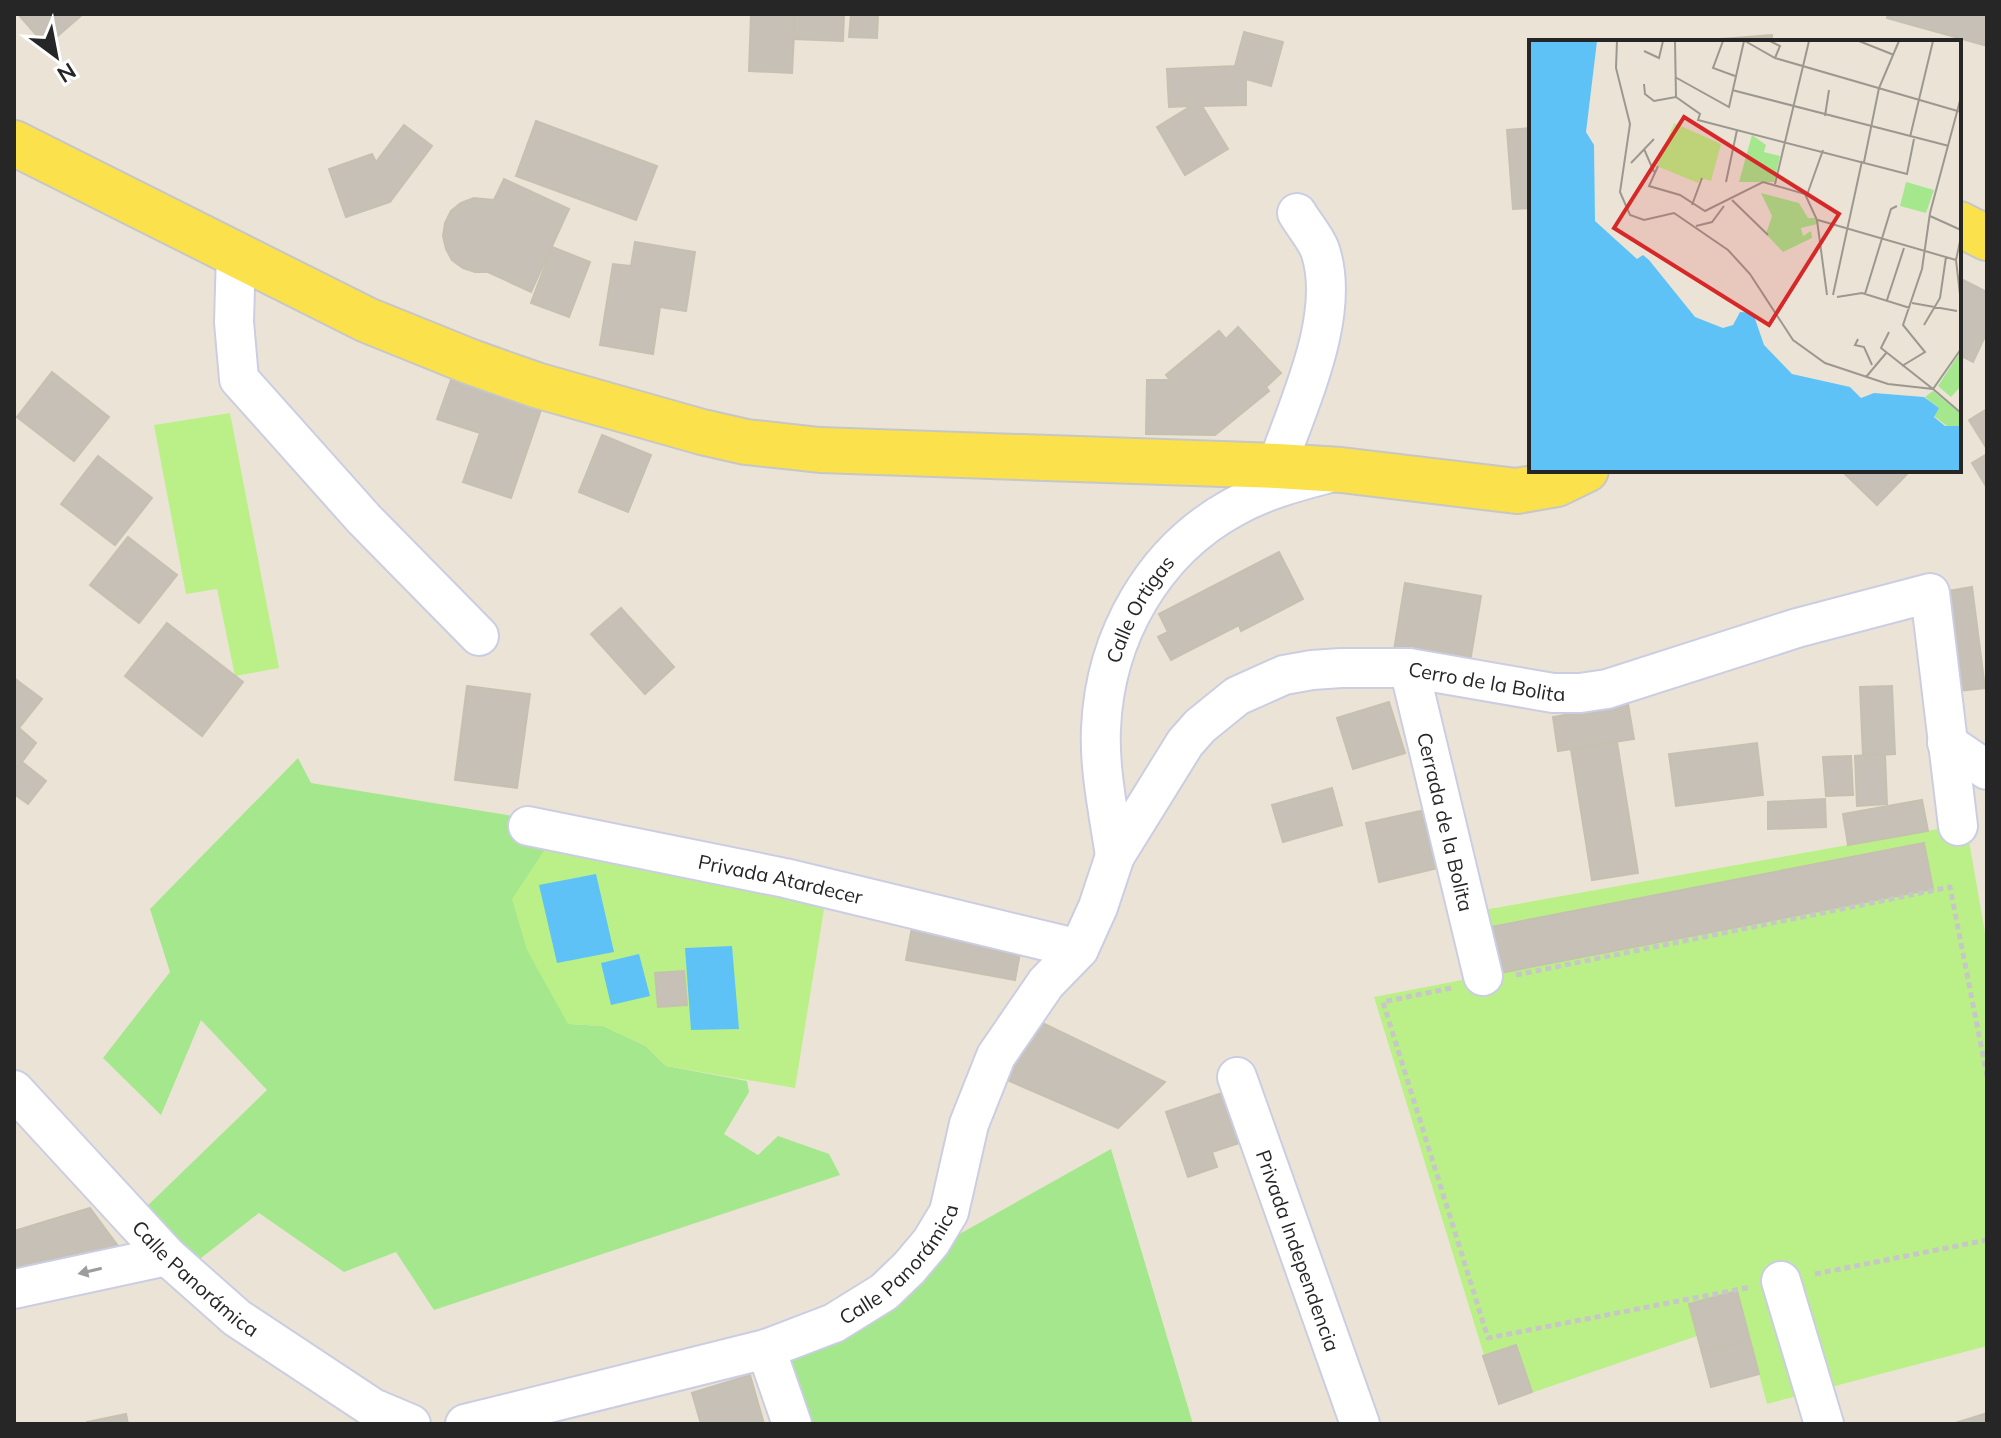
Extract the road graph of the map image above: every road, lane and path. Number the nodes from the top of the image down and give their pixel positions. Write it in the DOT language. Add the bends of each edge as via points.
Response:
graph roads {
  1 [pos="14,143"];
  2 [pos="1297,213"];
  3 [pos="1961,225"];
  4 [pos="1987,238"];
  5 [pos="236,253"];
  6 [pos="1277,466"];
  7 [pos="1341,470"];
  8 [pos="1582,472"];
  9 [pos="479,636"];
  10 [pos="1409,668"];
  11 [pos="1947,743"];
  12 [pos="1987,770"];
  13 [pos="528,826"];
  14 [pos="1958,826"];
  15 [pos="1115,856"];
  16 [pos="1079,949"];
  17 [pos="1483,980"];
  18 [pos="1987,1076"];
  19 [pos="1237,1077"];
  20 [pos="14,1090"];
  21 [pos="1987,1240"];
  22 [pos="167,1256"];
  23 [pos="1774,1282"];
  24 [pos="14,1289"];
  25 [pos="766,1349"];
  26 [pos="405,1423"];
  27 [pos="465,1424"];
  28 [pos="792,1424"];
  29 [pos="1360,1424"];
  30 [pos="1806,1424"];
  31 [pos="1824,1424"];
  1 -- 5 [label="main road"];
  2 -- 6 [label="street" via="1319,248 1325,294 1321,336"];
  3 -- 4 [label="main road"];
  5 -- 6 [label="main road" via="367,320 471,362 746,442 820,450"];
  5 -- 9 [label="street" via="239,379 364,519"];
  6 -- 7 [label="main road"];
  7 -- 8 [label="main road" via="1517,491 1557,484"];
  7 -- 15 [label="street, Calle Ortigas" via="1287,484 1235,506 1182,545 1140,596 1112,659 1103,706 1103,766"];
  10 -- 11 [label="street, Cerro de la Bolita" via="1527,690 1580,693 1930,593"];
  10 -- 15 [label="street, Cerro de la Bolita" via="1312,670 1284,675 1237,696 1185,743"];
  10 -- 17 [label="street, Cerrada de la Bolita"];
  11 -- 12 [label="street"];
  11 -- 14 [label="street"];
  13 -- 16 [label="street, Privada Atardecer" via="785,878"];
  15 -- 16 [label="street, Calle Panorámica"];
  16 -- 25 [label="street, Calle Panorámica" via="1046,983 996,1056 969,1124 949,1212 931,1242 884,1292 860,1309"];
  17 -- 18 [label="path" via="1950,887"];
  17 -- 23 [label="path" via="1383,1002 1488,1338"];
  19 -- 29 [label="street, Privada Independencia"];
  20 -- 22 [label="street, Calle Panorámica"];
  21 -- 23 [label="path"];
  22 -- 24 [label="street, one-way"];
  22 -- 26 [label="street, Calle Panorámica" via="237,1318 373,1408"];
  23 -- 30 [label="street"];
  23 -- 31 [label="street"];
  25 -- 27 [label="street, Calle Panorámica"];
  25 -- 28 [label="street"];
}
